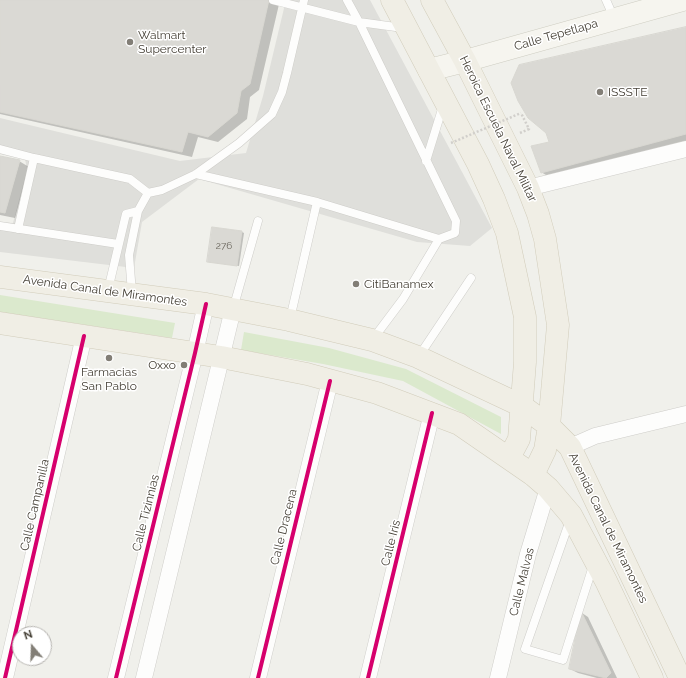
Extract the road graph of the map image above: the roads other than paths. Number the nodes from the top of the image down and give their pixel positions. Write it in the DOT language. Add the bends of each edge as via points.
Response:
graph roads {
  1 [pos="273,0"];
  2 [pos="347,0"];
  3 [pos="392,0"];
  4 [pos="432,0"];
  5 [pos="683,0"];
  6 [pos="303,4"];
  7 [pos="610,9"];
  8 [pos="359,22"];
  9 [pos="407,28"];
  10 [pos="465,61"];
  11 [pos="429,70"];
  12 [pos="444,102"];
  13 [pos="0,149"];
  14 [pos="686,149"];
  15 [pos="34,158"];
  16 [pos="426,161"];
  17 [pos="196,174"];
  18 [pos="528,188"];
  19 [pos="148,193"];
  20 [pos="317,202"];
  21 [pos="138,211"];
  22 [pos="258,221"];
  23 [pos="0,226"];
  24 [pos="18,229"];
  25 [pos="440,239"];
  26 [pos="118,244"];
  27 [pos="0,277"];
  28 [pos="471,278"];
  29 [pos="108,290"];
  30 [pos="132,294"];
  31 [pos="206,304"];
  32 [pos="233,309"];
  33 [pos="289,320"];
  34 [pos="0,323"];
  35 [pos="84,336"];
  36 [pos="372,340"];
  37 [pos="195,353"];
  38 [pos="221,357"];
  39 [pos="418,357"];
  40 [pos="330,381"];
  41 [pos="522,406"];
  42 [pos="432,414"];
  43 [pos="686,414"];
  44 [pos="549,426"];
  45 [pos="570,447"];
  46 [pos="509,458"];
  47 [pos="541,481"];
  48 [pos="571,515"];
  49 [pos="595,561"];
  50 [pos="646,673"];
  51 [pos="5,678"];
  52 [pos="116,678"];
  53 [pos="144,678"];
  54 [pos="258,678"];
  55 [pos="368,678"];
  56 [pos="498,678"];
  57 [pos="680,678"];
  1 -- 6 [label="lane"];
  2 -- 8 [label="lane"];
  3 -- 9 [label="main road"];
  4 -- 10 [label="main road, Heroica Escuela Naval Militar"];
  5 -- 7 [label="street, Calle Tepetlapa"];
  6 -- 8 [label="lane"];
  6 -- 17 [label="lane" via="282,92 272,114 239,143"];
  7 -- 10 [label="street, Calle Tepetlapa"];
  8 -- 9 [label="lane"];
  8 -- 16 [label="lane"];
  9 -- 11 [label="main road"];
  10 -- 11 [label="street, Calle Tepetlapa"];
  10 -- 18 [label="main road, Heroica Escuela Naval Militar"];
  11 -- 12 [label="main road"];
  12 -- 16 [label="lane"];
  12 -- 41 [label="main road" via="478,164 507,233 525,316"];
  13 -- 15 [label="lane"];
  14 -- 18 [label="street"];
  15 -- 19 [label="lane" via="130,178"];
  15 -- 24 [label="lane"];
  16 -- 25 [label="lane" via="456,221 455,233"];
  17 -- 19 [label="lane" via="162,190"];
  17 -- 20 [label="lane"];
  18 -- 44 [label="main road, Heroica Escuela Naval Militar" via="545,239 558,325"];
  19 -- 21 [label="lane"];
  20 -- 25 [label="lane"];
  20 -- 33 [label="lane"];
  21 -- 26 [label="lane" via="126,214"];
  21 -- 30 [label="lane" via="129,255"];
  22 -- 32 [label="lane"];
  23 -- 24 [label="lane"];
  24 -- 26 [label="lane"];
  25 -- 36 [label="lane" via="403,299"];
  26 -- 29 [label="lane"];
  27 -- 29 [label="main road, Avenida Canal de Miramontes"];
  28 -- 39 [label="lane"];
  29 -- 30 [label="main road, Avenida Canal de Miramontes"];
  30 -- 31 [label="main road, Avenida Canal de Miramontes"];
  31 -- 32 [label="main road, Avenida Canal de Miramontes"];
  31 -- 37 [label="street, Calle Tizinnias"];
  32 -- 33 [label="main road, Avenida Canal de Miramontes"];
  32 -- 38 [label="street"];
  33 -- 36 [label="main road, Avenida Canal de Miramontes"];
  34 -- 35 [label="main road"];
  35 -- 37 [label="main road"];
  35 -- 51 [label="street, Calle Campanilla"];
  36 -- 39 [label="main road, Avenida Canal de Miramontes"];
  37 -- 38 [label="main road"];
  37 -- 52 [label="street, Calle Tizinnias"];
  38 -- 40 [label="main road"];
  38 -- 53 [label="street"];
  39 -- 41 [label="main road, Avenida Canal de Miramontes"];
  40 -- 42 [label="main road" via="377,393"];
  40 -- 54 [label="street, Calle Dracena"];
  41 -- 44 [label="main road, Avenida Canal de Miramontes"];
  41 -- 46 [label="main road" via="519,439"];
  42 -- 46 [label="main road" via="458,424"];
  42 -- 55 [label="street, Calle Iris"];
  43 -- 45 [label="street" via="595,436"];
  44 -- 45 [label="main road, Avenida Canal de Miramontes"];
  44 -- 47 [label="main road, Heroica Escuela Naval Militar"];
  45 -- 57 [label="main road, Avenida Canal de Miramontes"];
  46 -- 47 [label="main road"];
  47 -- 48 [label="main road"];
  47 -- 56 [label="street, Calle Malvas" via="528,554"];
  48 -- 49 [label="main road"];
  48 -- 49 [label="lane" via="525,648 563,660"];
  49 -- 50 [label="main road"];
}
